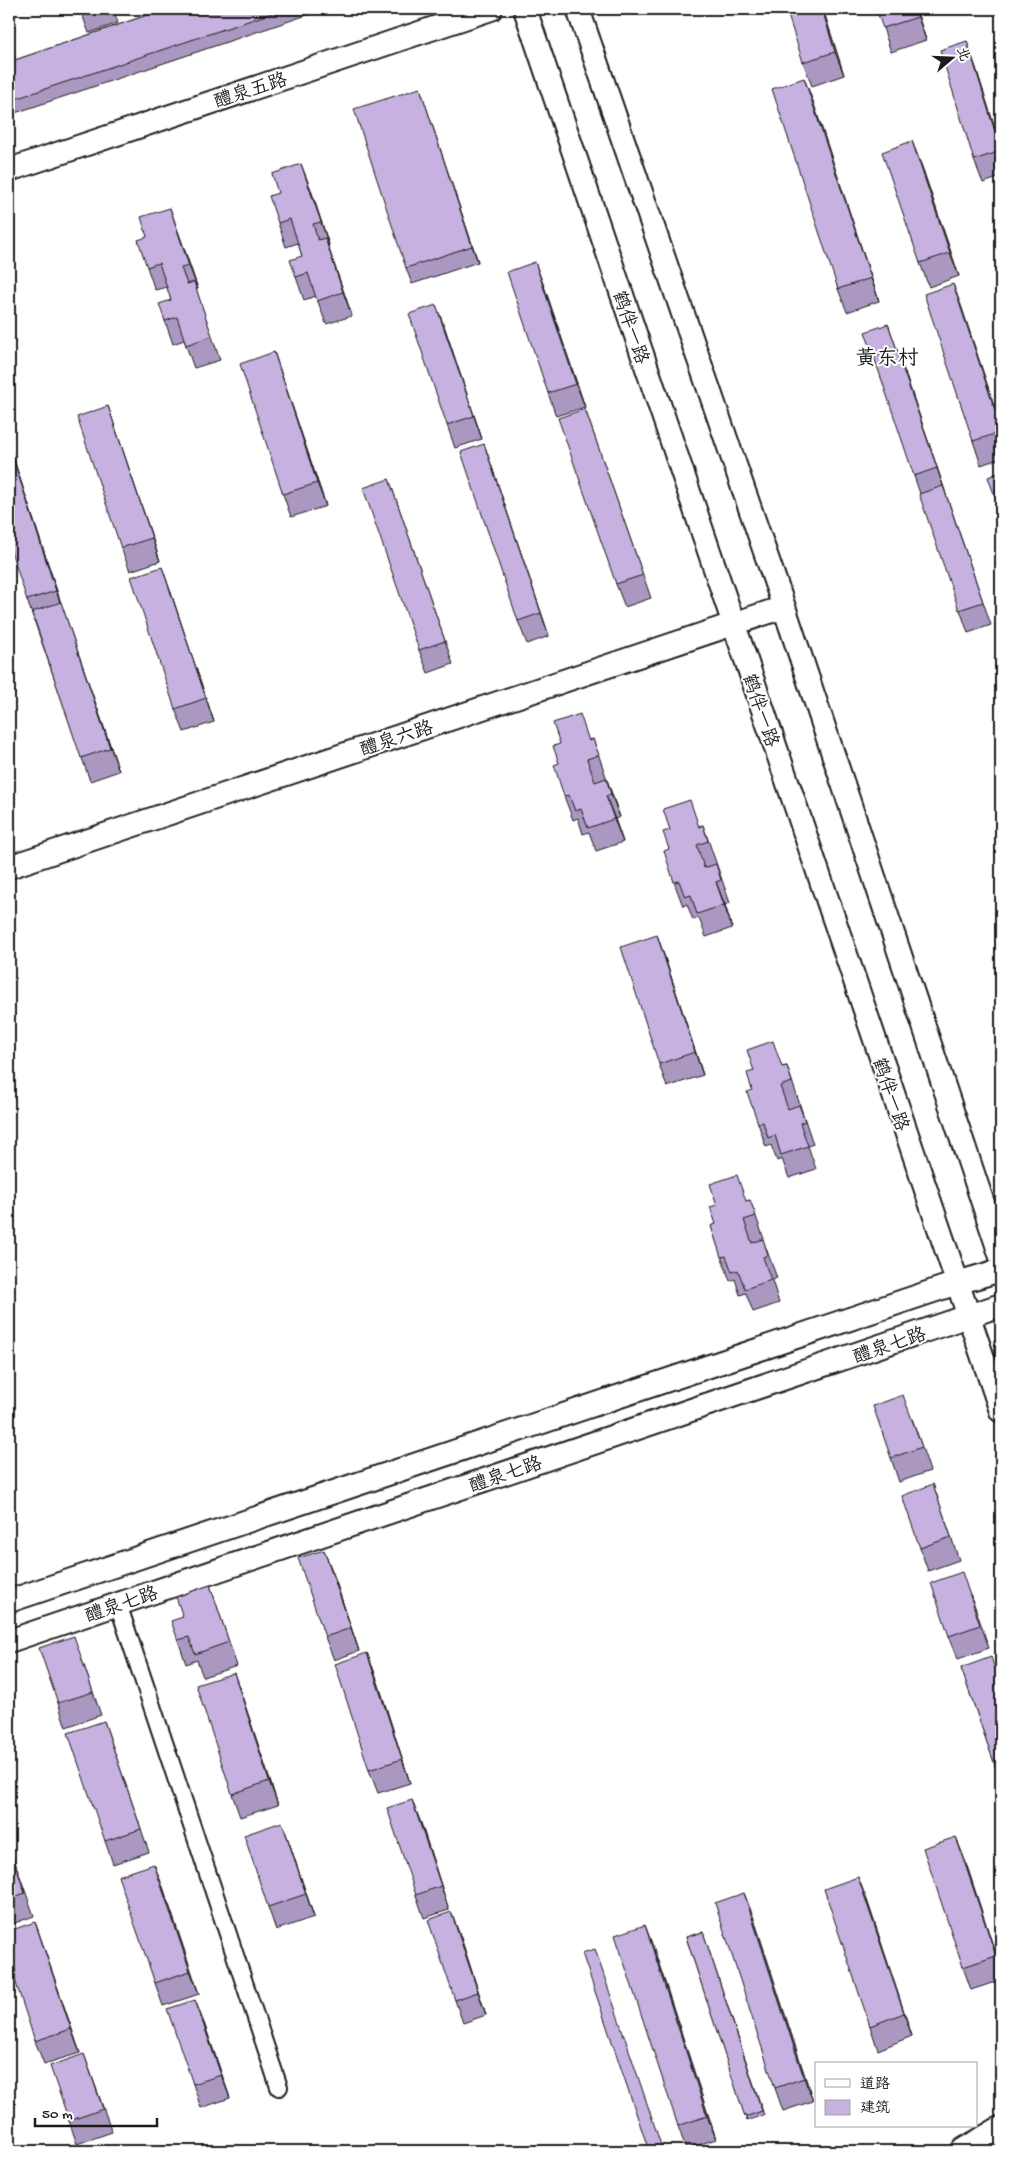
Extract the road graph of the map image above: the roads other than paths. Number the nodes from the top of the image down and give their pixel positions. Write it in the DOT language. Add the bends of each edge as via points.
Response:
graph roads {
  1 [pos="491,9"];
  2 [pos="525,9"];
  3 [pos="578,9"];
  4 [pos="9,170"];
  5 [pos="784,607"];
  6 [pos="733,625"];
  7 [pos="9,867"];
  8 [pos="1001,1257"];
  9 [pos="1001,1270"];
  10 [pos="957,1283"];
  11 [pos="1001,1305"];
  12 [pos="968,1317"];
  13 [pos="1001,1411"];
  14 [pos="9,1601"];
  15 [pos="118,1604"];
  16 [pos="9,1641"];
  17 [pos="279,2087"];
  18 [pos="1001,2129"];
  19 [pos="964,2151"];
  1 -- 4 [label="main road, 醴泉五路"];
  2 -- 6 [label="main road, 鹤伴一路"];
  3 -- 5 [label="main road"];
  5 -- 6 [label="main road, 醴泉六路"];
  5 -- 8 [label="main road"];
  6 -- 7 [label="main road, 醴泉六路"];
  6 -- 10 [label="main road, 鹤伴一路"];
  9 -- 10 [label="main road"];
  10 -- 12 [label="main road, 鹤伴一路"];
  10 -- 14 [label="main road"];
  11 -- 12 [label="main road, 醴泉七路"];
  12 -- 13 [label="main road, 鹤伴一路"];
  12 -- 15 [label="main road, 醴泉七路"];
  15 -- 16 [label="main road, 醴泉七路"];
  15 -- 17 [label="street"];
  18 -- 19 [label="main road"];
}
